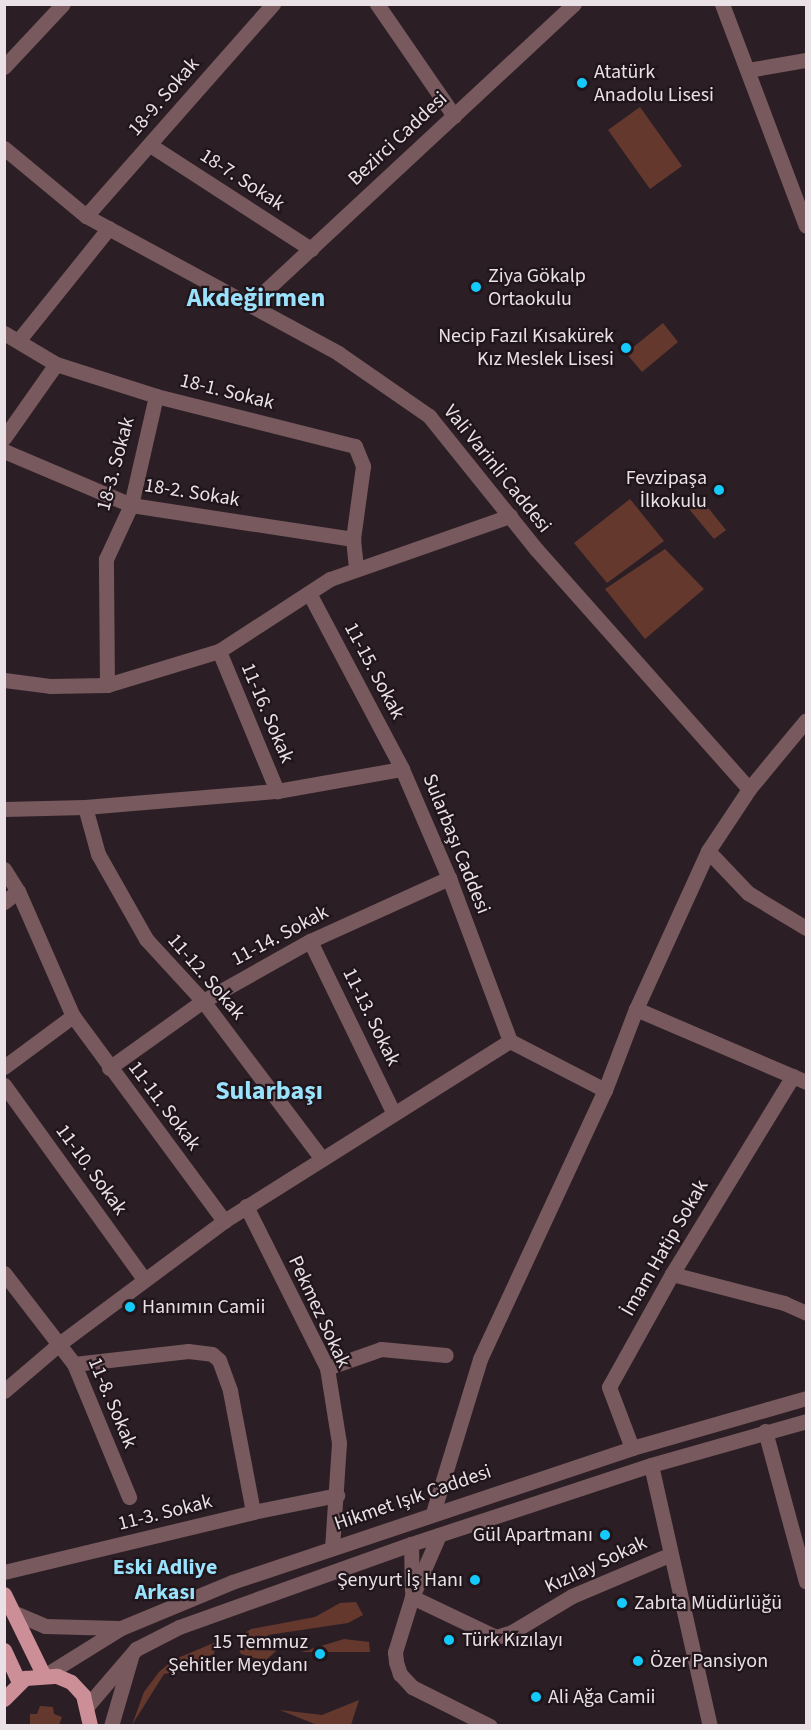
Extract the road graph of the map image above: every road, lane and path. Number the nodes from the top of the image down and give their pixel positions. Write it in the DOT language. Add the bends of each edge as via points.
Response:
graph roads {
  1 [pos="63,4"];
  2 [pos="273,4"];
  3 [pos="574,4"];
  4 [pos="722,4"];
  5 [pos="384,8"];
  6 [pos="807,60"];
  7 [pos="4,67"];
  8 [pos="748,70"];
  9 [pos="454,116"];
  10 [pos="150,145"];
  11 [pos="4,148"];
  12 [pos="86,216"];
  13 [pos="807,226"];
  14 [pos="109,228"];
  15 [pos="311,249"];
  16 [pos="251,304"];
  17 [pos="4,333"];
  18 [pos="18,341"];
  19 [pos="56,364"];
  20 [pos="156,396"];
  21 [pos="4,438"];
  22 [pos="4,451"];
  23 [pos="131,505"];
  24 [pos="510,516"];
  25 [pos="353,540"];
  26 [pos="356,569"];
  27 [pos="309,593"];
  28 [pos="219,651"];
  29 [pos="4,680"];
  30 [pos="107,685"];
  31 [pos="807,720"];
  32 [pos="402,769"];
  33 [pos="749,789"];
  34 [pos="278,791"];
  35 [pos="85,807"];
  36 [pos="4,809"];
  37 [pos="708,851"];
  38 [pos="4,869"];
  39 [pos="449,878"];
  40 [pos="18,891"];
  41 [pos="4,902"];
  42 [pos="807,928"];
  43 [pos="310,941"];
  44 [pos="203,1001"];
  45 [pos="636,1009"];
  46 [pos="73,1016"];
  47 [pos="510,1041"];
  48 [pos="4,1067"];
  49 [pos="110,1068"];
  50 [pos="800,1079"];
  51 [pos="4,1085"];
  52 [pos="605,1090"];
  53 [pos="393,1112"];
  54 [pos="322,1159"];
  55 [pos="246,1206"];
  56 [pos="224,1221"];
  57 [pos="4,1273"];
  58 [pos="672,1274"];
  59 [pos="144,1279"];
  60 [pos="807,1313"];
  61 [pos="59,1344"];
  62 [pos="446,1355"];
  63 [pos="74,1364"];
  64 [pos="327,1368"];
  65 [pos="7,1383"];
  66 [pos="807,1398"];
  67 [pos="807,1421"];
  68 [pos="765,1431"];
  69 [pos="632,1448"];
  70 [pos="651,1465"];
  71 [pos="337,1495"];
  72 [pos="129,1497"];
  73 [pos="253,1512"];
  74 [pos="433,1513"];
  75 [pos="439,1535"];
  76 [pos="411,1544"];
  77 [pos="332,1548"];
  78 [pos="669,1555"];
  79 [pos="4,1572"];
  80 [pos="806,1574"];
  81 [pos="4,1594"];
  82 [pos="412,1597"];
  83 [pos="17,1614"];
  84 [pos="121,1628"];
  85 [pos="4,1650"];
  86 [pos="132,1653"];
  87 [pos="45,1674"];
  88 [pos="19,1682"];
  89 [pos="4,1699"];
  90 [pos="88,1705"];
  91 [pos="90,1725"];
  92 [pos="111,1725"];
  93 [pos="490,1725"];
  94 [pos="710,1725"];
  1 -- 7 [label="street"];
  2 -- 10 [label="street, 18-9. Sokak"];
  3 -- 9 [label="street, Bezirci Caddesi"];
  4 -- 8 [label="street"];
  5 -- 9 [label="street"];
  6 -- 8 [label="street"];
  8 -- 13 [label="street" via="789,189"];
  9 -- 15 [label="street, Bezirci Caddesi"];
  10 -- 12 [label="street, 18-9. Sokak"];
  10 -- 15 [label="street, 18-7. Sokak"];
  11 -- 12 [label="street, Vali Varinli Caddesi"];
  12 -- 14 [label="street, Vali Varinli Caddesi"];
  14 -- 16 [label="street, Vali Varinli Caddesi"];
  14 -- 18 [label="street"];
  15 -- 16 [label="street, Bezirci Caddesi"];
  16 -- 24 [label="street, Vali Varinli Caddesi" via="338,353 429,416"];
  17 -- 18 [label="street, 18-1. Sokak"];
  18 -- 19 [label="street, 18-1. Sokak"];
  19 -- 20 [label="street, 18-1. Sokak"];
  19 -- 21 [label="street"];
  20 -- 23 [label="street, 18-3. Sokak"];
  20 -- 25 [label="street, 18-1. Sokak" via="355,446 363,466"];
  22 -- 23 [label="street, 18-2. Sokak"];
  23 -- 25 [label="street, 18-2. Sokak"];
  23 -- 30 [label="street, 18-3. Sokak" via="105,559"];
  24 -- 26 [label="street"];
  24 -- 33 [label="street, Vali Varinli Caddesi"];
  25 -- 26 [label="street"];
  26 -- 27 [label="street"];
  27 -- 28 [label="street"];
  27 -- 32 [label="street, 11-15. Sokak"];
  28 -- 30 [label="street"];
  28 -- 34 [label="street, 11-16. Sokak"];
  29 -- 30 [label="street" via="50,686"];
  31 -- 33 [label="street"];
  32 -- 34 [label="street, Sularbaşı Caddesi"];
  32 -- 39 [label="street, Sularbaşı Caddesi"];
  33 -- 37 [label="street"];
  34 -- 35 [label="street, Sularbaşı Caddesi"];
  35 -- 36 [label="street, Sularbaşı Caddesi"];
  35 -- 44 [label="street, 11-12. Sokak" via="98,854 146,939"];
  37 -- 42 [label="street" via="748,893"];
  37 -- 45 [label="street"];
  38 -- 40 [label="street, 11-11. Sokak"];
  39 -- 43 [label="street, 11-14. Sokak"];
  39 -- 47 [label="street, Sularbaşı Caddesi"];
  40 -- 41 [label="street"];
  40 -- 46 [label="street, 11-11. Sokak"];
  43 -- 44 [label="street, 11-14. Sokak"];
  43 -- 53 [label="street, 11-13. Sokak"];
  44 -- 49 [label="street, 11-14. Sokak"];
  44 -- 54 [label="street, 11-12. Sokak"];
  45 -- 50 [label="street"];
  45 -- 52 [label="street"];
  46 -- 48 [label="street"];
  46 -- 49 [label="street, 11-11. Sokak"];
  47 -- 52 [label="street"];
  47 -- 53 [label="street"];
  49 -- 56 [label="street, 11-11. Sokak"];
  50 -- 58 [label="street, İmam Hatip Sokak"];
  51 -- 59 [label="street, 11-10. Sokak"];
  52 -- 74 [label="street" via="480,1359"];
  53 -- 54 [label="street"];
  54 -- 55 [label="street"];
  55 -- 56 [label="street"];
  55 -- 64 [label="street, Pekmez Sokak"];
  56 -- 59 [label="street"];
  57 -- 61 [label="street, 11-8. Sokak"];
  58 -- 60 [label="street" via="784,1303"];
  58 -- 69 [label="street, İmam Hatip Sokak" via="609,1387"];
  59 -- 61 [label="street"];
  61 -- 63 [label="street, 11-8. Sokak"];
  61 -- 65 [label="street"];
  62 -- 64 [label="street" via="381,1349"];
  63 -- 72 [label="street, 11-8. Sokak"];
  63 -- 73 [label="street" via="188,1351 212,1354 219,1360 230,1391"];
  64 -- 71 [label="street, Pekmez Sokak" via="339,1443"];
  66 -- 69 [label="street, Hikmet Işık Caddesi"];
  67 -- 68 [label="street"];
  68 -- 70 [label="street"];
  68 -- 80 [label="street"];
  69 -- 74 [label="street, Hikmet Işık Caddesi"];
  70 -- 75 [label="street"];
  70 -- 78 [label="street"];
  71 -- 73 [label="street, 11-3. Sokak"];
  71 -- 77 [label="street, Pekmez Sokak"];
  73 -- 79 [label="street, 11-3. Sokak"];
  74 -- 77 [label="street, Hikmet Işık Caddesi"];
  75 -- 76 [label="street"];
  75 -- 82 [label="street"];
  76 -- 82 [label="street"];
  76 -- 86 [label="street" via="178,1628"];
  77 -- 84 [label="street, Hikmet Işık Caddesi" via="232,1582"];
  78 -- 82 [label="street, Kızılay Sokak" via="579,1592 512,1632 496,1637"];
  78 -- 94 [label="street"];
  81 -- 83 [label="main road"];
  82 -- 93 [label="street" via="395,1652 400,1674 412,1687"];
  83 -- 84 [label="street" via="45,1626"];
  83 -- 87 [label="main road"];
  84 -- 87 [label="street, Hikmet Işık Caddesi"];
  85 -- 88 [label="main road"];
  86 -- 90 [label="street"];
  86 -- 92 [label="street"];
  87 -- 88 [label="main road"];
  87 -- 90 [label="main road" via="71,1682"];
  88 -- 89 [label="main road"];
  90 -- 91 [label="main road"];
}
